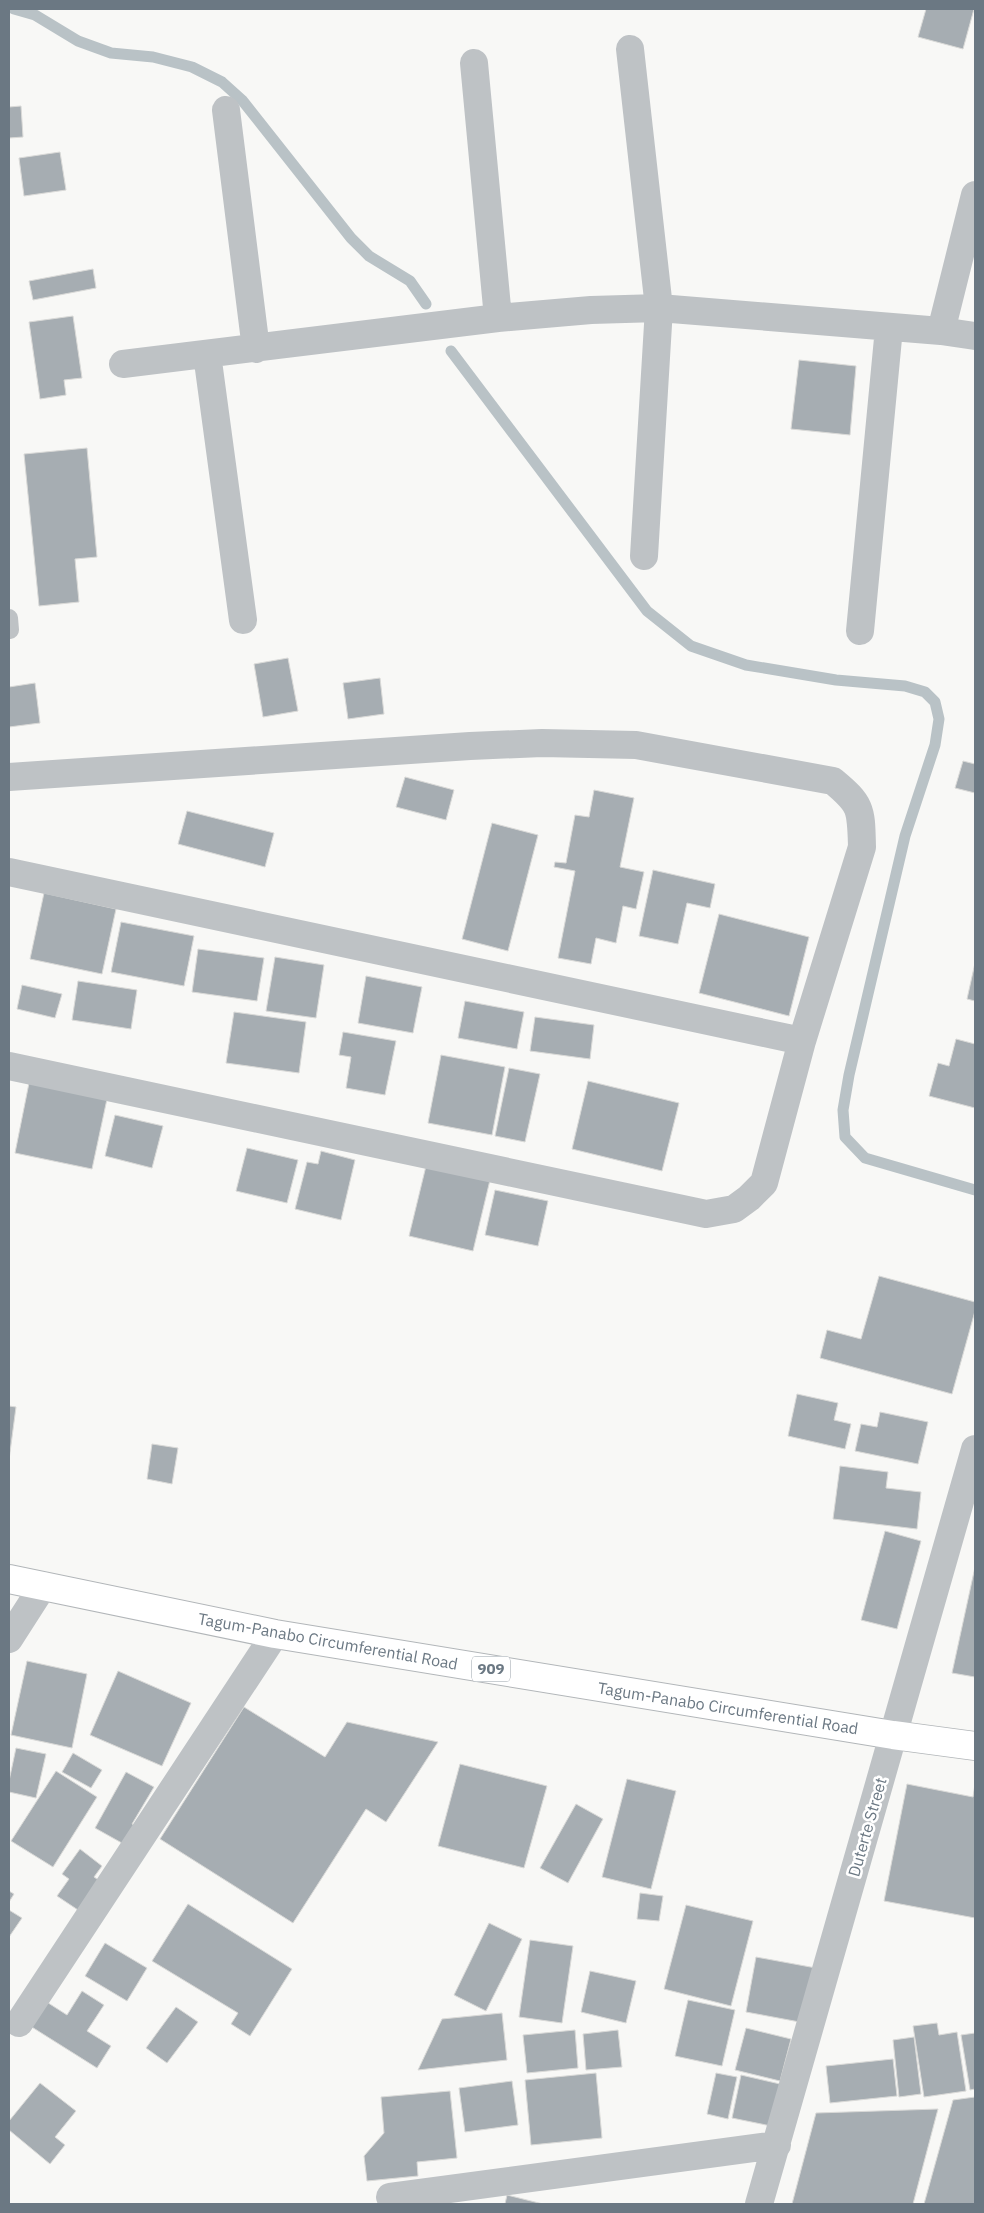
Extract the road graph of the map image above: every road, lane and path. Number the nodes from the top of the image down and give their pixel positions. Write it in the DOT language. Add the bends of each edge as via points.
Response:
graph roads {
  1 [pos="630,49"];
  2 [pos="474,63"];
  3 [pos="226,110"];
  4 [pos="975,195"];
  5 [pos="659,308"];
  6 [pos="498,318"];
  7 [pos="889,328"];
  8 [pos="941,331"];
  9 [pos="975,336"];
  10 [pos="256,349"];
  11 [pos="207,354"];
  12 [pos="123,364"];
  13 [pos="644,556"];
  14 [pos="243,620"];
  15 [pos="860,631"];
  16 [pos="9,777"];
  17 [pos="9,872"];
  18 [pos="802,1041"];
  19 [pos="9,1066"];
  20 [pos="975,1450"];
  21 [pos="9,1579"];
  22 [pos="43,1586"];
  23 [pos="275,1634"];
  24 [pos="9,1640"];
  25 [pos="893,1735"];
  26 [pos="975,1746"];
  27 [pos="19,2023"];
  28 [pos="777,2145"];
  29 [pos="390,2197"];
  30 [pos="759,2204"];
  1 -- 5 [label="street"];
  2 -- 6 [label="street"];
  3 -- 10 [label="street"];
  4 -- 8 [label="street"];
  5 -- 6 [label="street"];
  5 -- 7 [label="street"];
  5 -- 13 [label="street"];
  6 -- 10 [label="street"];
  7 -- 8 [label="street"];
  7 -- 15 [label="street"];
  8 -- 9 [label="street"];
  10 -- 11 [label="street"];
  11 -- 12 [label="street"];
  11 -- 14 [label="street"];
  16 -- 18 [label="street" via="542,743 636,745 833,780 853,798 861,815 862,847"];
  17 -- 18 [label="street"];
  18 -- 19 [label="street" via="764,1183 734,1209 706,1214"];
  20 -- 25 [label="street, Duterte Street"];
  21 -- 22 [label="main road, Tagum-Panabo Circumferential Road / 909"];
  22 -- 23 [label="main road, Tagum-Panabo Circumferential Road / 909"];
  22 -- 24 [label="street"];
  23 -- 25 [label="main road, Tagum-Panabo Circumferential Road / 909"];
  23 -- 27 [label="street"];
  25 -- 26 [label="main road, Tagum-Panabo Circumferential Road / 909"];
  25 -- 28 [label="street, Duterte Street"];
  28 -- 29 [label="street"];
  28 -- 30 [label="street, Duterte Street"];
}
